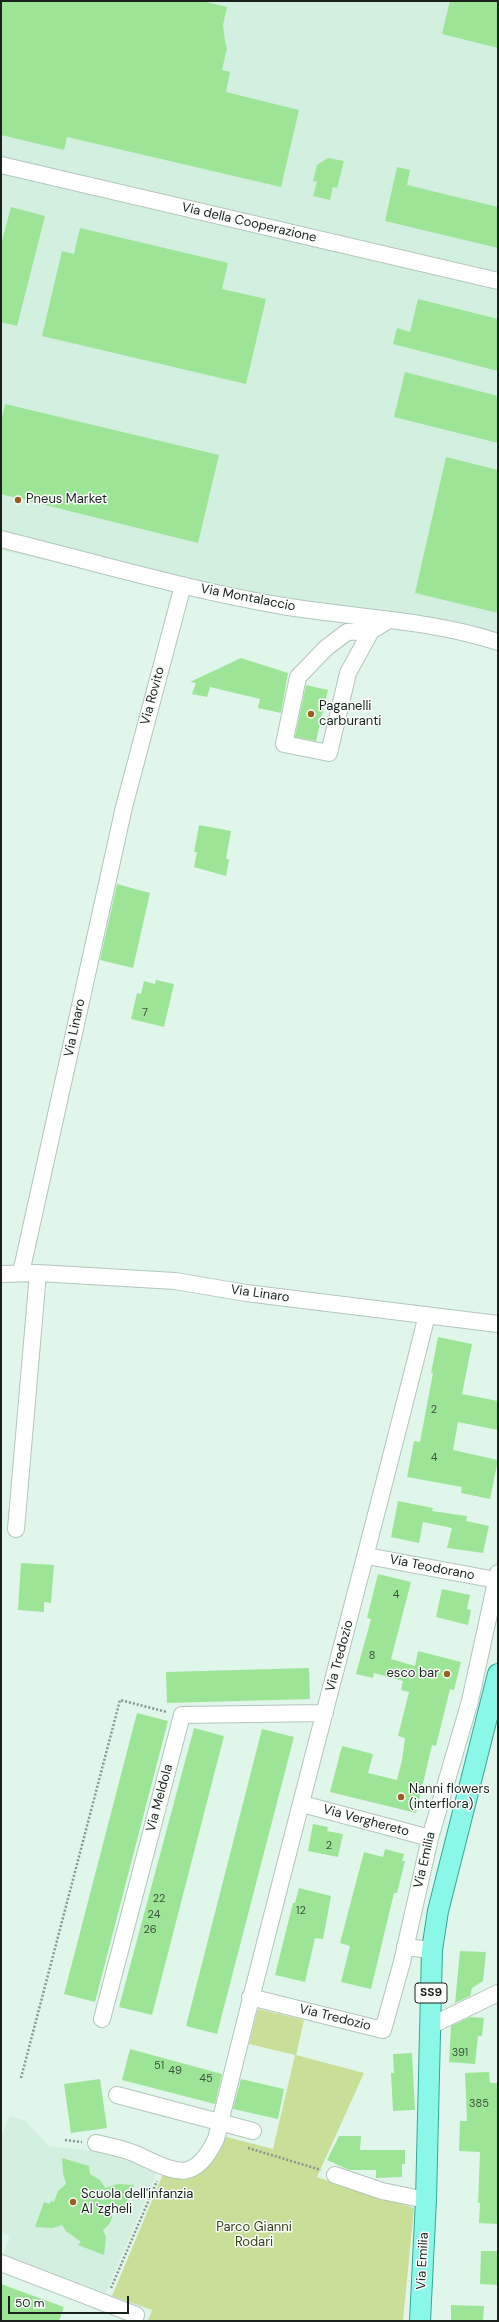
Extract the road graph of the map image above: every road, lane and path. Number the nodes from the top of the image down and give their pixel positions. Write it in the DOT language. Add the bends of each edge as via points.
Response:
graph roads {
  1 [pos="1,165"];
  2 [pos="498,281"];
  3 [pos="1,539"];
  4 [pos="183,585"];
  5 [pos="389,620"];
  6 [pos="371,631"];
  7 [pos="498,642"];
  8 [pos="124,807"];
  9 [pos="21,1273"];
  10 [pos="1,1274"];
  11 [pos="38,1274"];
  12 [pos="427,1315"];
  13 [pos="498,1324"];
  14 [pos="16,1528"];
  15 [pos="367,1556"];
  16 [pos="497,1576"];
  17 [pos="498,1674"];
  18 [pos="470,1701"];
  19 [pos="489,1708"];
  20 [pos="325,1713"];
  21 [pos="182,1715"];
  22 [pos="302,1804"];
  23 [pos="430,1838"];
  24 [pos="405,1947"];
  25 [pos="432,1950"];
  26 [pos="498,1993"];
  27 [pos="250,1997"];
  28 [pos="102,2019"];
  29 [pos="430,2026"];
  30 [pos="21,2078"];
  31 [pos="117,2095"];
  32 [pos="221,2121"];
  33 [pos="253,2131"];
  34 [pos="96,2143"];
  35 [pos="245,2147"];
  36 [pos="163,2168"];
  37 [pos="335,2175"];
  38 [pos="426,2200"];
  39 [pos="1,2263"];
  40 [pos="105,2303"];
  41 [pos="134,2321"];
  42 [pos="420,2321"];
  1 -- 2 [label="street, Via della Cooperazione"];
  3 -- 4 [label="street, Via Montalaccio"];
  4 -- 5 [label="street, Via Montalaccio" via="290,607"];
  4 -- 8 [label="street, Via Rovito"];
  5 -- 6 [label="street"];
  5 -- 7 [label="street, Via Montalaccio" via="443,628"];
  6 -- 6 [label="street" via="347,632 326,648 298,677 284,744 329,753 348,673"];
  8 -- 9 [label="street, Via Linaro"];
  9 -- 10 [label="street, Via Linaro"];
  9 -- 11 [label="street, Via Linaro"];
  11 -- 12 [label="street, Via Linaro" via="175,1281 246,1293"];
  11 -- 14 [label="street"];
  12 -- 13 [label="street, Via Linaro"];
  12 -- 15 [label="street, Via Tredozio"];
  15 -- 16 [label="street, Via Teodorano"];
  15 -- 20 [label="street, Via Tredozio"];
  16 -- 18 [label="street, Via Emilia"];
  17 -- 19 [label="main road, Via Emilia / SS9"];
  18 -- 19 [label="street"];
  18 -- 23 [label="street, Via Emilia"];
  19 -- 25 [label="main road, Via Emilia / SS9" via="438,1911"];
  20 -- 21 [label="street"];
  20 -- 22 [label="street, Via Tredozio"];
  21 -- 28 [label="street, Via Meldola"];
  21 -- 30 [label="path" via="120,1700"];
  22 -- 23 [label="street, Via Verghereto"];
  22 -- 27 [label="street, Via Tredozio"];
  23 -- 24 [label="street, Via Emilia"];
  24 -- 25 [label="street"];
  24 -- 27 [label="street, Via Tredozio" via="383,2030"];
  25 -- 29 [label="main road, Via Emilia / SS9"];
  26 -- 29 [label="street"];
  27 -- 32 [label="street, Via Tredozio"];
  29 -- 38 [label="main road, Via Emilia / SS9"];
  31 -- 32 [label="street"];
  32 -- 33 [label="street"];
  32 -- 36 [label="street, Via Tredozio" via="208,2156 200,2164 178,2171"];
  34 -- 36 [label="street, Via Tredozio" via="138,2155"];
  35 -- 37 [label="path"];
  36 -- 40 [label="path"];
  37 -- 38 [label="street" via="382,2191"];
  38 -- 42 [label="main road, Via Emilia / SS9"];
  39 -- 40 [label="street"];
  40 -- 41 [label="street" via="136,2315"];
}
